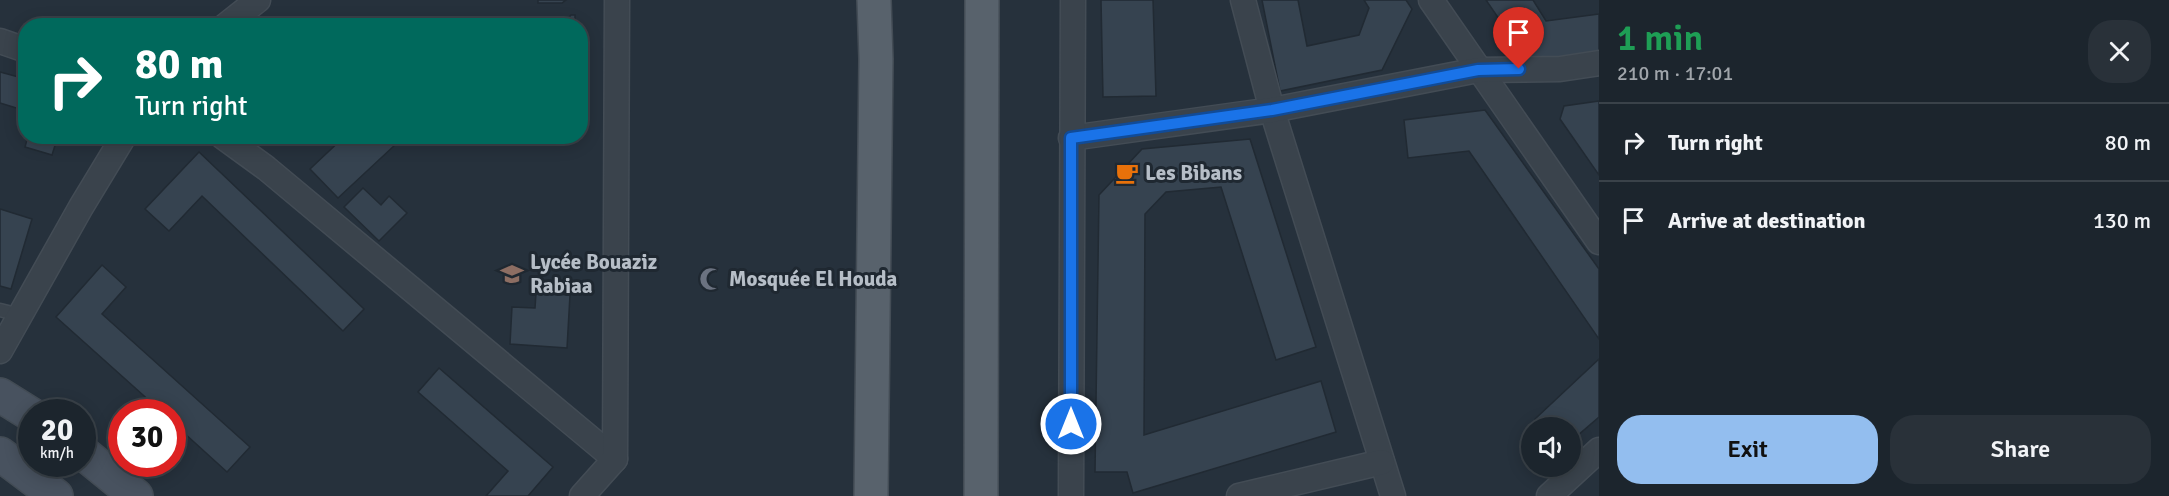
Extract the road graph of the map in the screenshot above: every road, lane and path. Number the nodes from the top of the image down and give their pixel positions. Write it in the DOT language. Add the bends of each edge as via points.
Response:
graph roads {
  1 [pos="258,0"];
  2 [pos="617,0"];
  3 [pos="874,0"];
  4 [pos="982,0"];
  5 [pos="1073,0"];
  6 [pos="1243,0"];
  7 [pos="1431,0"];
  8 [pos="235,18"];
  9 [pos="0,41"];
  10 [pos="18,47"];
  11 [pos="1599,63"];
  12 [pos="1478,70"];
  13 [pos="1272,110"];
  14 [pos="1071,138"];
  15 [pos="119,144"];
  16 [pos="233,144"];
  17 [pos="1599,242"];
  18 [pos="10,313"];
  19 [pos="0,351"];
  20 [pos="0,395"];
  21 [pos="18,406"];
  22 [pos="1599,450"];
  23 [pos="0,454"];
  24 [pos="615,459"];
  25 [pos="1382,462"];
  26 [pos="96,463"];
  27 [pos="56,496"];
  28 [pos="136,496"];
  29 [pos="582,496"];
  30 [pos="871,496"];
  31 [pos="981,496"];
  32 [pos="1071,496"];
  33 [pos="1239,496"];
  34 [pos="1392,496"];
  35 [pos="1549,496"];
  1 -- 8 [label="street"];
  2 -- 24 [label="street"];
  3 -- 30 [label="main road"];
  4 -- 31 [label="main road"];
  5 -- 14 [label="street"];
  6 -- 13 [label="street"];
  7 -- 12 [label="street"];
  9 -- 10 [label="street"];
  11 -- 12 [label="street" via="1560,69"];
  12 -- 13 [label="street"];
  12 -- 17 [label="street"];
  13 -- 14 [label="street"];
  13 -- 25 [label="street"];
  14 -- 32 [label="street"];
  15 -- 18 [label="street"];
  16 -- 24 [label="street"];
  18 -- 19 [label="street"];
  20 -- 21 [label="main road"];
  22 -- 35 [label="street"];
  23 -- 27 [label="main road"];
  24 -- 29 [label="street"];
  25 -- 33 [label="street"];
  25 -- 34 [label="street"];
  26 -- 28 [label="main road"];
}
